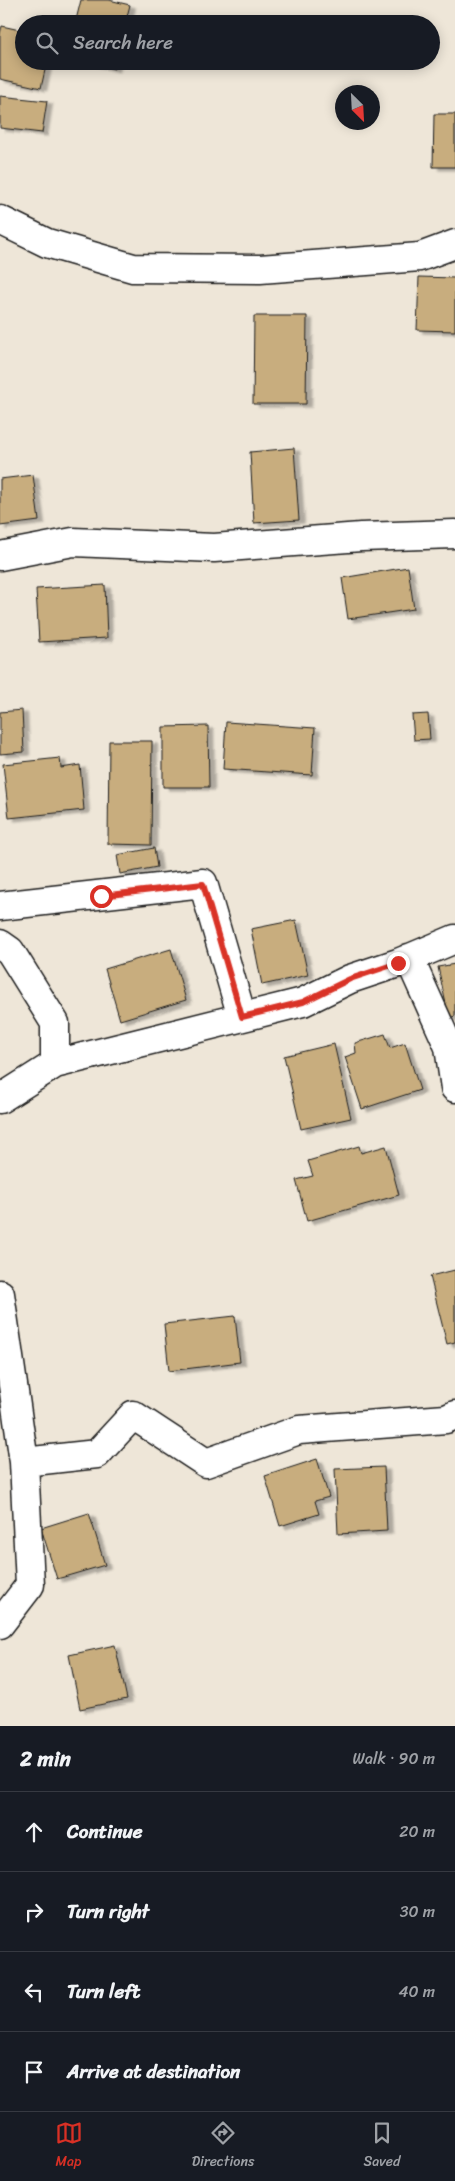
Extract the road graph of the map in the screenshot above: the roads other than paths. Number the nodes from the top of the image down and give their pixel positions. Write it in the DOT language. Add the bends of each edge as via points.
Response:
graph roads {
  1 [pos="0,220"];
  2 [pos="455,244"];
  3 [pos="455,534"];
  4 [pos="0,556"];
  5 [pos="0,906"];
  6 [pos="455,939"];
  7 [pos="0,944"];
  8 [pos="410,958"];
  9 [pos="242,1017"];
  10 [pos="55,1064"];
  11 [pos="455,1088"];
  12 [pos="0,1099"];
  13 [pos="0,1294"];
  14 [pos="452,1419"];
  15 [pos="24,1462"];
  16 [pos="0,1624"];
  1 -- 2 [label="street" via="47,243 133,268 260,269 372,261 420,257"];
  3 -- 4 [label="street" via="214,548 74,542"];
  5 -- 9 [label="street" via="203,884"];
  6 -- 8 [label="street"];
  7 -- 10 [label="street" via="10,951 55,1023"];
  8 -- 9 [label="street" via="350,979 303,1002"];
  8 -- 11 [label="street" via="449,1047"];
  9 -- 10 [label="street"];
  10 -- 12 [label="street"];
  13 -- 15 [label="street"];
  14 -- 15 [label="street" via="299,1430 206,1463 133,1415 97,1454"];
  15 -- 16 [label="street" via="30,1585"];
}
